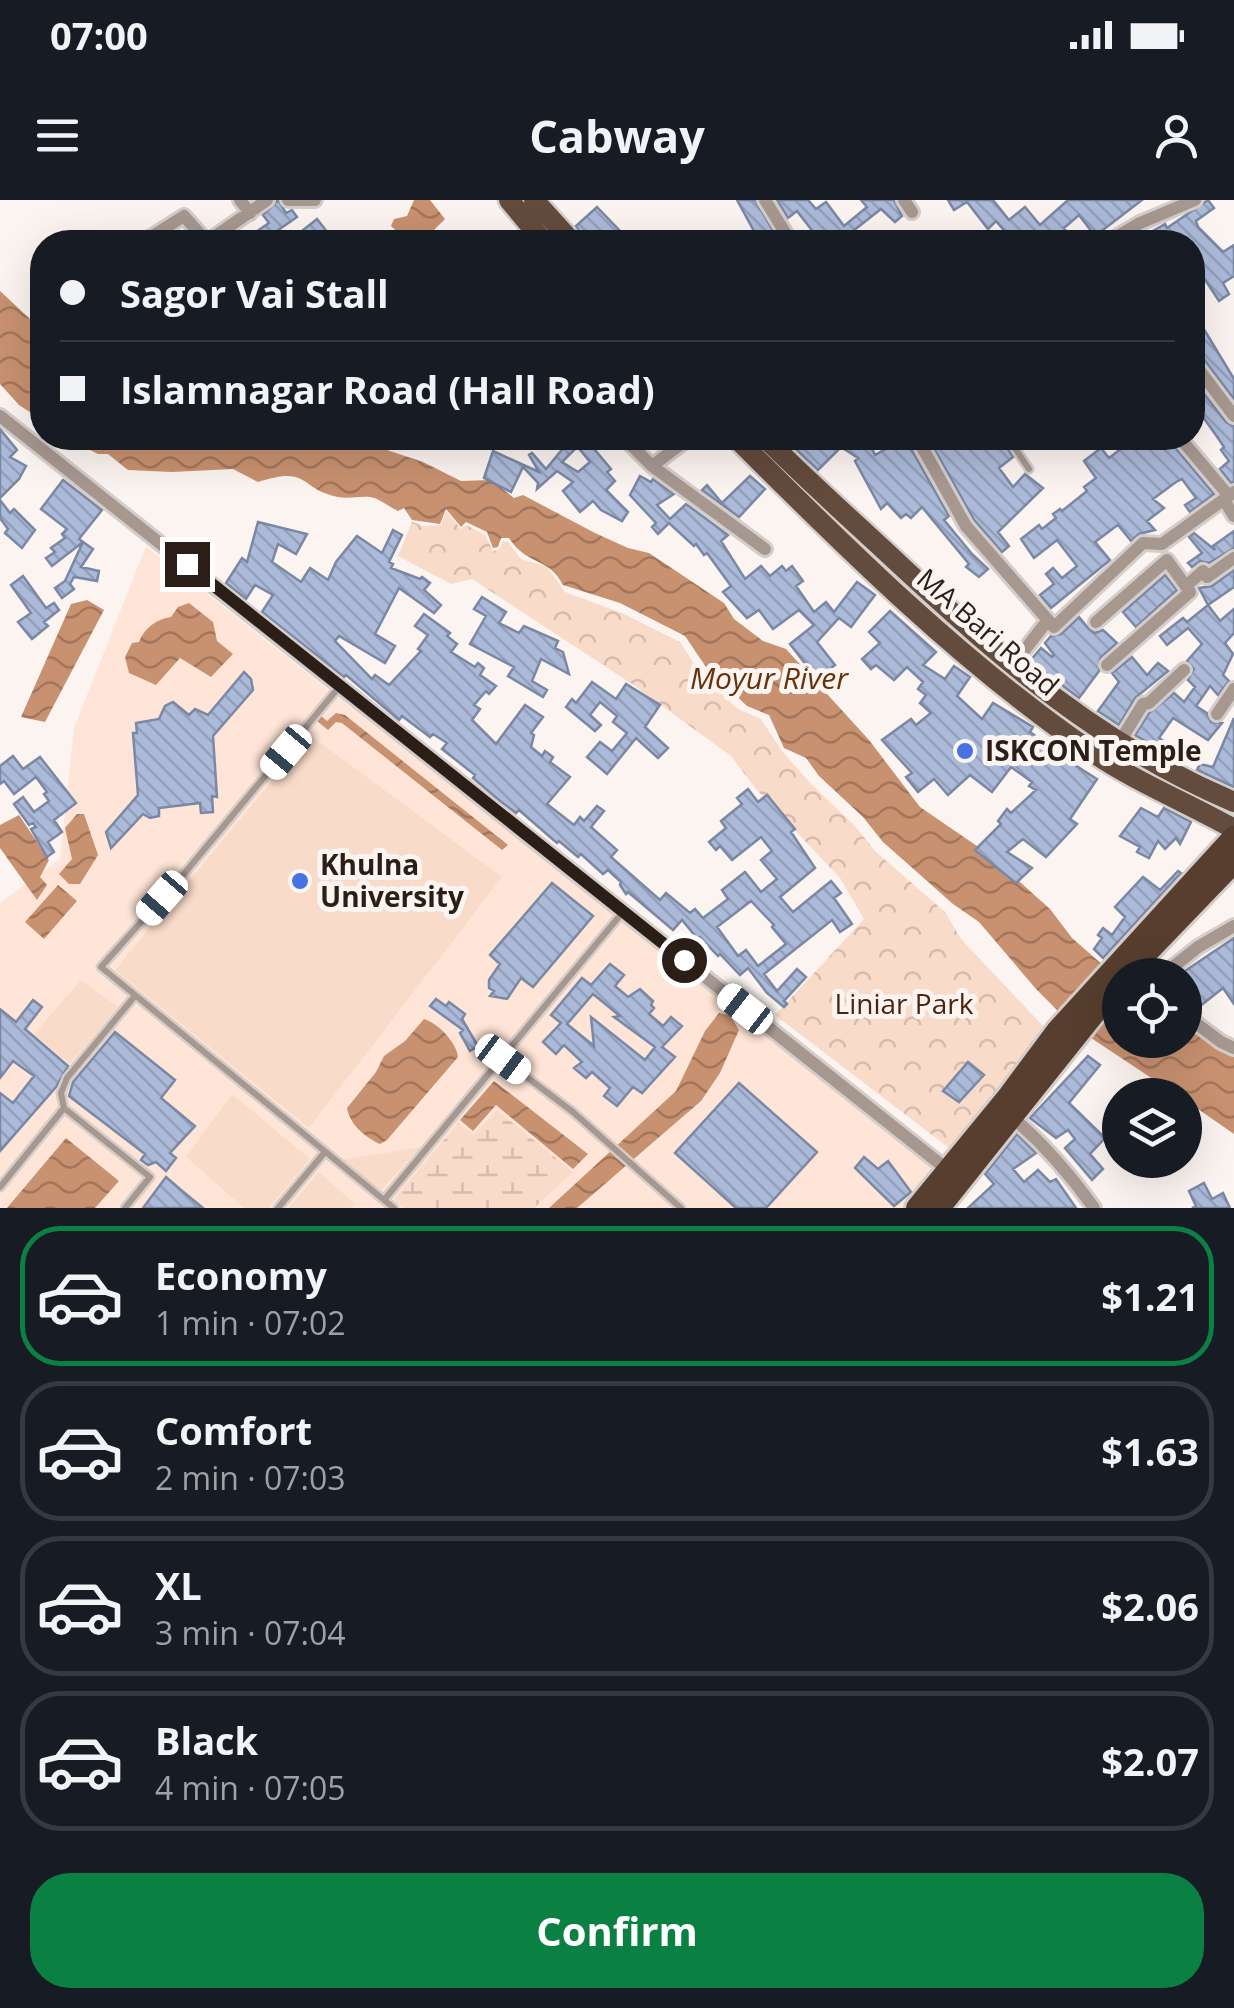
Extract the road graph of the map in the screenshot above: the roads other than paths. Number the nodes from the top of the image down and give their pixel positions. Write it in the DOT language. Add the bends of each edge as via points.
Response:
graph roads {
  1 [pos="240,200"];
  2 [pos="267,200"];
  3 [pos="288,200"];
  4 [pos="315,200"];
  5 [pos="509,200"];
  6 [pos="534,200"];
  7 [pos="765,200"];
  8 [pos="1195,200"];
  9 [pos="250,213"];
  10 [pos="162,230"];
  11 [pos="196,230"];
  12 [pos="225,230"];
  13 [pos="534,230"];
  14 [pos="561,230"];
  15 [pos="784,230"];
  16 [pos="1128,230"];
  17 [pos="1205,378"];
  18 [pos="0,416"];
  19 [pos="1234,416"];
  20 [pos="30,440"];
  21 [pos="43,450"];
  22 [pos="636,450"];
  23 [pos="673,450"];
  24 [pos="749,450"];
  25 [pos="778,450"];
  26 [pos="927,450"];
  27 [pos="1016,450"];
  28 [pos="1190,450"];
  29 [pos="652,466"];
  30 [pos="1029,468"];
  31 [pos="1229,496"];
  32 [pos="1234,516"];
  33 [pos="765,549"];
  34 [pos="1234,558"];
  35 [pos="1186,586"];
  36 [pos="1048,620"];
  37 [pos="1096,622"];
  38 [pos="1107,665"];
  39 [pos="1012,666"];
  40 [pos="1184,670"];
  41 [pos="340,686"];
  42 [pos="1234,688"];
  43 [pos="1217,714"];
  44 [pos="1119,743"];
  45 [pos="1228,797"];
  46 [pos="1234,828"];
  47 [pos="1234,836"];
  48 [pos="1234,862"];
  49 [pos="623,912"];
  50 [pos="1234,926"];
  51 [pos="1137,958"];
  52 [pos="1140,958"];
  53 [pos="1185,958"];
  54 [pos="1102,997"];
  55 [pos="134,998"];
  56 [pos="1202,1028"];
  57 [pos="1065,1036"];
  58 [pos="1234,1048"];
  59 [pos="503,1059"];
  60 [pos="64,1108"];
  61 [pos="1012,1117"];
  62 [pos="325,1152"];
  63 [pos="953,1175"];
  64 [pos="0,1186"];
  65 [pos="384,1200"];
  66 [pos="928,1206"];
  67 [pos="125,1208"];
  68 [pos="278,1208"];
  69 [pos="394,1208"];
  70 [pos="681,1208"];
  71 [pos="1094,1208"];
  1 -- 9 [label="street"];
  2 -- 9 [label="street"];
  3 -- 4 [label="street"];
  5 -- 13 [label="main road"];
  6 -- 14 [label="main road"];
  7 -- 15 [label="street"];
  8 -- 16 [label="street"];
  9 -- 12 [label="street"];
  10 -- 11 [label="street" via="184,216"];
  17 -- 19 [label="street"];
  18 -- 20 [label="street"];
  21 -- 41 [label="street"];
  22 -- 29 [label="street"];
  23 -- 29 [label="street"];
  24 -- 46 [label="main road, MA Bari Road" via="1032,709 1095,755"];
  25 -- 39 [label="main road, MA Bari Road"];
  26 -- 36 [label="street" via="966,526"];
  27 -- 30 [label="lane"];
  28 -- 31 [label="street"];
  29 -- 33 [label="street"];
  31 -- 32 [label="street"];
  31 -- 36 [label="street" via="1162,544 1143,543 1054,627"];
  34 -- 35 [label="street"];
  35 -- 37 [label="street" via="1167,560"];
  35 -- 38 [label="street" via="1190,592"];
  36 -- 39 [label="street"];
  39 -- 44 [label="main road, MA Bari Road"];
  40 -- 44 [label="street" via="1144,704"];
  41 -- 49 [label="street"];
  41 -- 55 [label="lane" via="101,967"];
  42 -- 43 [label="street"];
  44 -- 45 [label="main road, MA Bari Road"];
  47 -- 51 [label="highway"];
  48 -- 52 [label="highway"];
  49 -- 59 [label="lane"];
  49 -- 63 [label="street"];
  50 -- 53 [label="street"];
  54 -- 57 [label="highway"];
  55 -- 60 [label="lane" via="63,1084"];
  55 -- 62 [label="lane"];
  56 -- 58 [label="street"];
  57 -- 61 [label="highway"];
  57 -- 63 [label="highway" via="1008,1097"];
  59 -- 65 [label="lane"];
  59 -- 70 [label="lane"];
  60 -- 64 [label="lane"];
  60 -- 67 [label="lane" via="150,1177"];
  61 -- 63 [label="highway"];
  61 -- 71 [label="street" via="1068,1171"];
  62 -- 65 [label="lane"];
  62 -- 68 [label="lane"];
  63 -- 66 [label="highway"];
  65 -- 69 [label="lane"];
}
